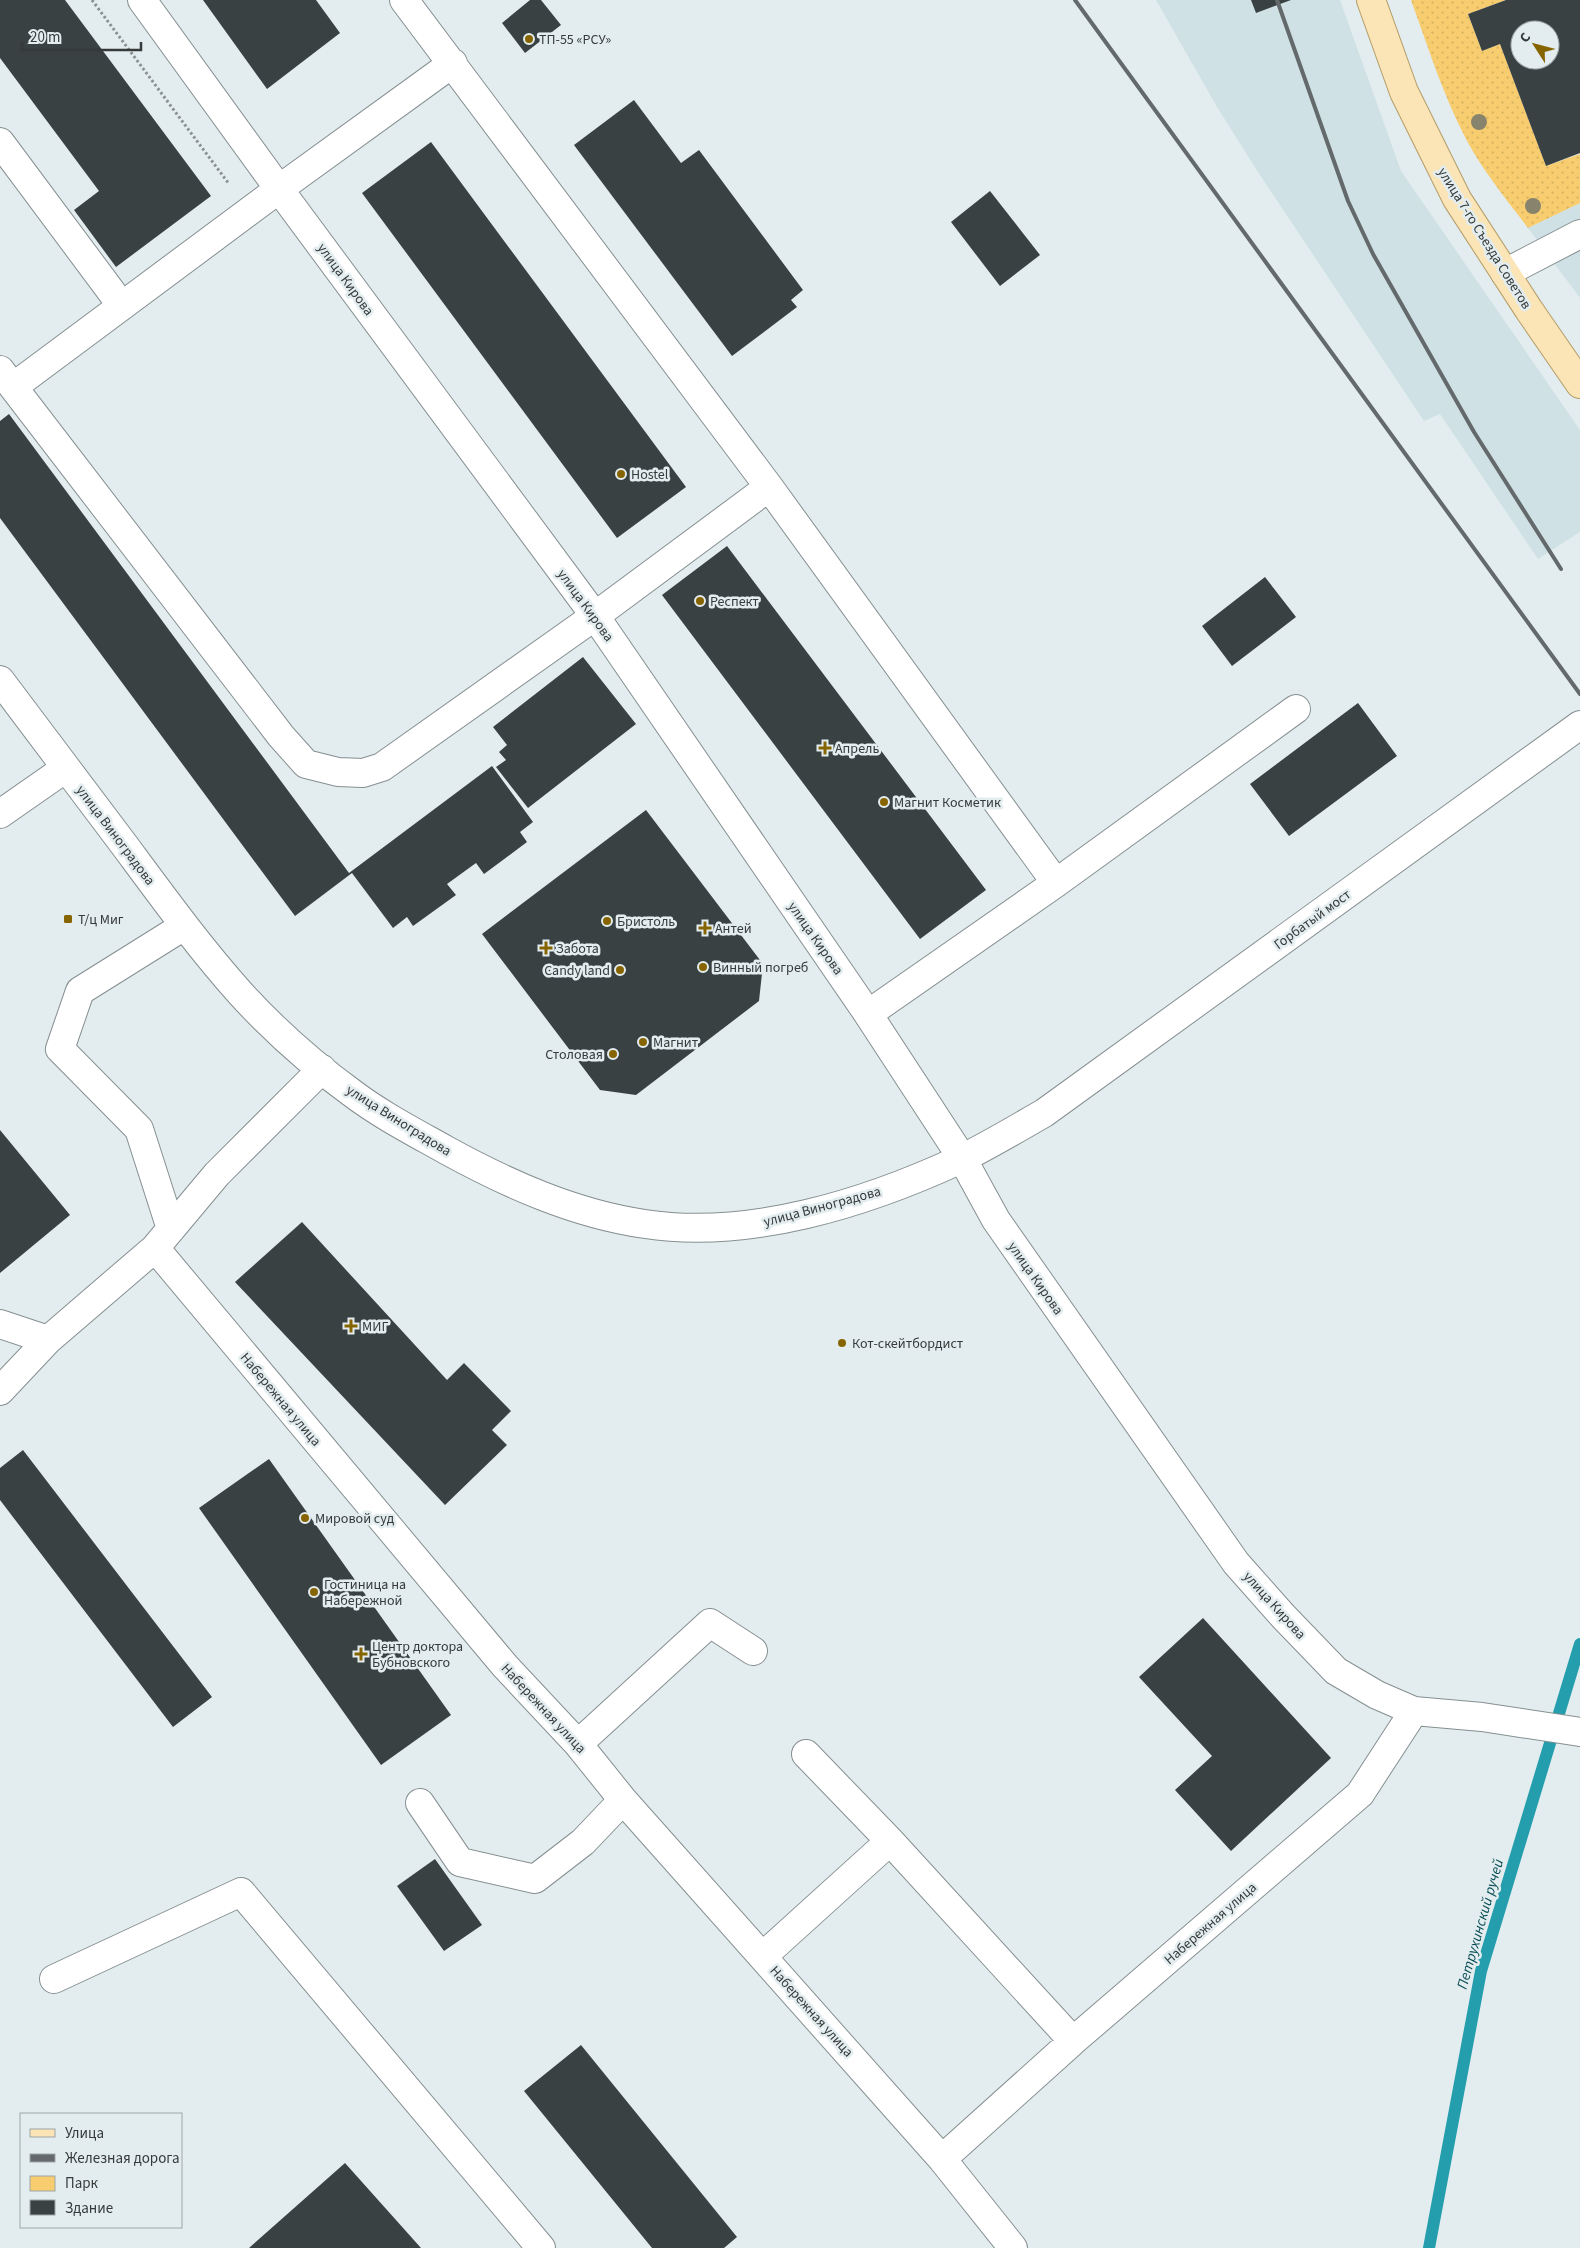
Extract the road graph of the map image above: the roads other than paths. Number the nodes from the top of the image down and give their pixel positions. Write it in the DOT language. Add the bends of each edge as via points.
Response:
graph roads {
  1 [pos="142,0"];
  2 [pos="404,0"];
  3 [pos="1371,0"];
  4 [pos="453,63"];
  5 [pos="0,142"];
  6 [pos="279,189"];
  7 [pos="1578,238"];
  8 [pos="1505,273"];
  9 [pos="122,306"];
  10 [pos="6,378"];
  11 [pos="1580,384"];
  12 [pos="769,487"];
  13 [pos="594,616"];
  14 [pos="0,680"];
  15 [pos="1296,709"];
  16 [pos="1580,725"];
  17 [pos="66,768"];
  18 [pos="0,814"];
  19 [pos="1056,883"];
  20 [pos="184,926"];
  21 [pos="868,1014"];
  22 [pos="322,1069"];
  23 [pos="962,1158"];
  24 [pos="163,1239"];
  25 [pos="0,1324"];
  26 [pos="48,1340"];
  27 [pos="0,1391"];
  28 [pos="753,1651"];
  29 [pos="1414,1711"];
  30 [pos="1580,1732"];
  31 [pos="578,1744"];
  32 [pos="806,1754"];
  33 [pos="623,1800"];
  34 [pos="420,1803"];
  35 [pos="890,1841"];
  36 [pos="763,1956"];
  37 [pos="54,1979"];
  38 [pos="1073,2041"];
  39 [pos="942,2159"];
  40 [pos="541,2248"];
  41 [pos="1014,2248"];
  1 -- 6 [label="street, улица Кирова"];
  2 -- 4 [label="street"];
  3 -- 8 [label="main road, улица 7-го Съезда Советов" via="1404,92 1430,147 1457,199"];
  4 -- 6 [label="street"];
  4 -- 12 [label="street"];
  5 -- 9 [label="street"];
  6 -- 9 [label="street"];
  6 -- 13 [label="street, улица Кирова"];
  7 -- 8 [label="street"];
  8 -- 11 [label="main road, улица 7-го Съезда Советов"];
  9 -- 10 [label="street"];
  10 -- 13 [label="street" via="306,764 338,772 362,773 382,767"];
  12 -- 13 [label="street"];
  12 -- 19 [label="street"];
  13 -- 21 [label="street, улица Кирова"];
  14 -- 17 [label="street, улица Виноградова"];
  15 -- 19 [label="street"];
  16 -- 23 [label="street, Горбатый мост" via="1044,1113"];
  17 -- 18 [label="street"];
  17 -- 20 [label="street, улица Виноградова"];
  19 -- 21 [label="street"];
  20 -- 22 [label="street, улица Виноградова" via="241,994"];
  20 -- 24 [label="street" via="80,991 60,1049 139,1129"];
  21 -- 23 [label="street, улица Кирова"];
  22 -- 23 [label="street, улица Виноградова" via="352,1094 484,1170 602,1216 648,1225 707,1228 764,1223 879,1192"];
  22 -- 24 [label="street" via="217,1174"];
  23 -- 29 [label="street, улица Кирова" via="996,1220 1236,1563 1336,1671 1377,1696"];
  24 -- 26 [label="street"];
  24 -- 31 [label="street, Набережная улица" via="505,1666"];
  25 -- 26 [label="street"];
  26 -- 27 [label="street"];
  28 -- 31 [label="street" via="710,1623"];
  29 -- 30 [label="street, улица Кирова"];
  29 -- 38 [label="street, Набережная улица" via="1360,1794"];
  31 -- 33 [label="street, Набережная улица"];
  32 -- 35 [label="street"];
  33 -- 34 [label="street" via="584,1842 535,1879 460,1862"];
  33 -- 36 [label="street, Набережная улица"];
  35 -- 36 [label="street"];
  35 -- 38 [label="street"];
  36 -- 39 [label="street, Набережная улица"];
  37 -- 40 [label="street" via="241,1892"];
  38 -- 39 [label="street, Набережная улица"];
  39 -- 41 [label="street, Набережная улица"];
}
